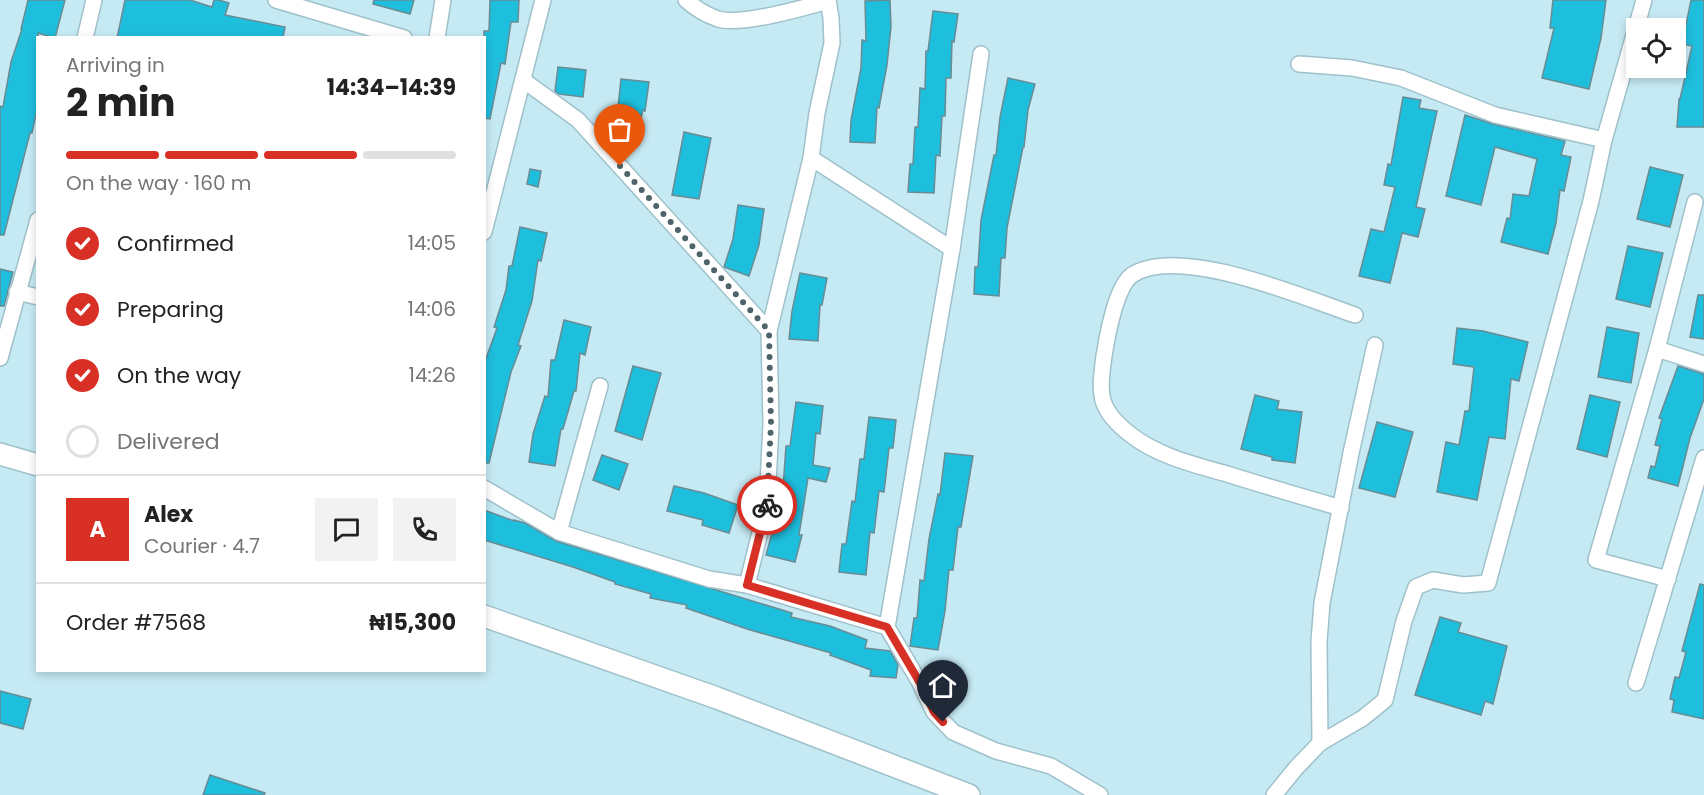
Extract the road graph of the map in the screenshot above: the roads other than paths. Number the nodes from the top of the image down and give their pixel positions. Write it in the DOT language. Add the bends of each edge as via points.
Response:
graph roads {
  1 [pos="94,0"];
  2 [pos="276,0"];
  3 [pos="443,0"];
  4 [pos="543,0"];
  5 [pos="686,0"];
  6 [pos="828,0"];
  7 [pos="1644,0"];
  8 [pos="85,36"];
  9 [pos="397,36"];
  10 [pos="437,36"];
  11 [pos="981,54"];
  12 [pos="1299,64"];
  13 [pos="523,80"];
  14 [pos="1604,140"];
  15 [pos="811,158"];
  16 [pos="1695,202"];
  17 [pos="486,224"];
  18 [pos="36,227"];
  19 [pos="952,249"];
  20 [pos="17,292"];
  21 [pos="36,297"];
  22 [pos="1355,315"];
  23 [pos="769,331"];
  24 [pos="3,335"];
  25 [pos="1375,345"];
  26 [pos="1657,350"];
  27 [pos="0,358"];
  28 [pos="1704,364"];
  29 [pos="600,386"];
  30 [pos="0,454"];
  31 [pos="1704,458"];
  32 [pos="36,464"];
  33 [pos="486,489"];
  34 [pos="1341,508"];
  35 [pos="559,532"];
  36 [pos="1668,579"];
  37 [pos="747,585"];
  38 [pos="486,617"];
  39 [pos="887,627"];
  40 [pos="1636,683"];
  41 [pos="1320,743"];
  42 [pos="969,795"];
  43 [pos="1100,795"];
  44 [pos="1274,795"];
  1 -- 8 [label="street"];
  2 -- 9 [label="street"];
  3 -- 10 [label="street"];
  4 -- 13 [label="street"];
  5 -- 6 [label="street" via="719,20 741,21"];
  6 -- 15 [label="street" via="832,43"];
  7 -- 14 [label="street"];
  11 -- 19 [label="street"];
  12 -- 14 [label="street" via="1352,68 1401,78 1495,115"];
  13 -- 17 [label="street"];
  13 -- 23 [label="street" via="578,120"];
  14 -- 41 [label="street" via="1488,583 1463,585 1433,580 1416,587 1385,700"];
  15 -- 19 [label="street"];
  15 -- 23 [label="street"];
  16 -- 26 [label="street"];
  18 -- 20 [label="street"];
  19 -- 39 [label="street"];
  20 -- 21 [label="street"];
  20 -- 24 [label="street"];
  22 -- 34 [label="street" via="1209,268 1148,268 1131,276 1120,292 1106,344 1100,389 1106,411 1131,435 1158,451"];
  23 -- 37 [label="street" via="771,424 767,504"];
  24 -- 27 [label="street"];
  25 -- 34 [label="street"];
  26 -- 28 [label="street"];
  26 -- 36 [label="street" via="1596,560"];
  29 -- 35 [label="street"];
  30 -- 32 [label="main road"];
  31 -- 36 [label="street"];
  33 -- 35 [label="street"];
  34 -- 41 [label="street" via="1322,603"];
  35 -- 37 [label="street" via="709,579"];
  36 -- 40 [label="street"];
  37 -- 39 [label="street"];
  38 -- 42 [label="main road" via="717,698"];
  39 -- 43 [label="street" via="934,712 952,732 996,751 1051,766"];
  41 -- 44 [label="street"];
}
